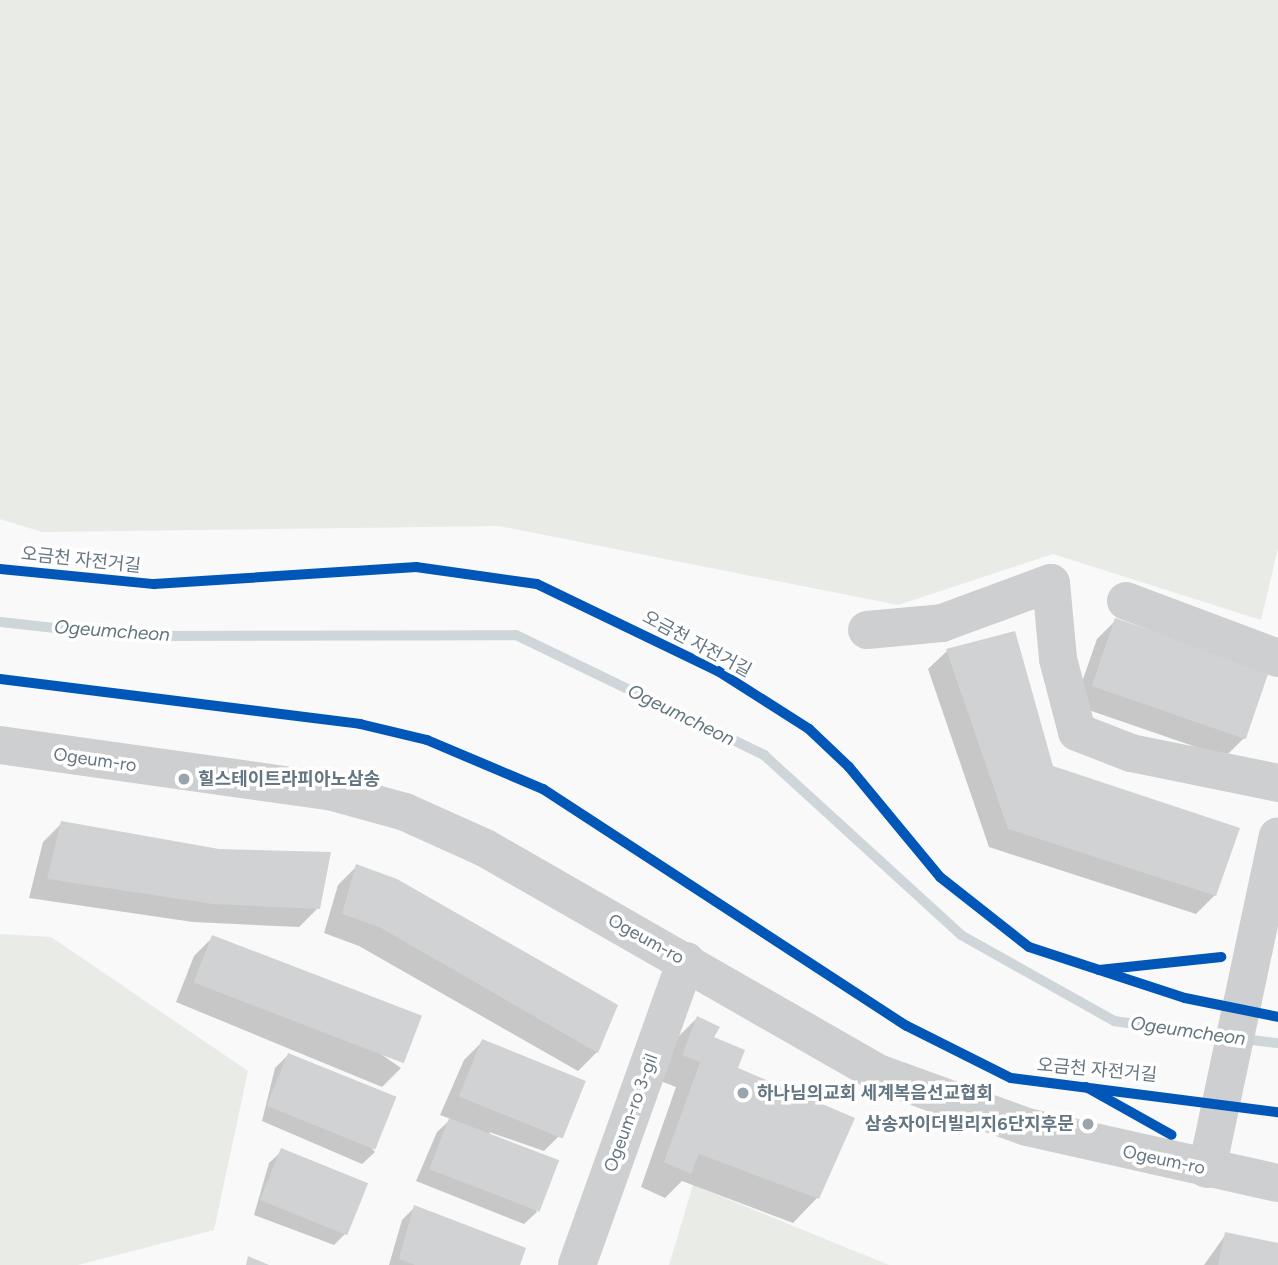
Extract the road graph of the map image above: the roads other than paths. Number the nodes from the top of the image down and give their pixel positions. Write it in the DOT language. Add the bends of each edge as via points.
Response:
graph roads {
  1 [pos="1126,601"];
  2 [pos="867,631"];
  3 [pos="1278,658"];
  4 [pos="0,745"];
  5 [pos="1278,782"];
  6 [pos="1278,836"];
  7 [pos="686,961"];
  8 [pos="1207,1169"];
  9 [pos="1278,1183"];
  10 [pos="577,1265"];
  1 -- 3 [label="street"];
  2 -- 5 [label="street" via="942,623 1051,583 1058,659 1077,732 1131,754"];
  4 -- 7 [label="street, Ogeum-ro" via="329,792 405,812 485,848"];
  6 -- 8 [label="street"];
  7 -- 8 [label="street, Ogeum-ro" via="878,1073 1027,1127"];
  7 -- 10 [label="street, Ogeum-ro 3-gil"];
  8 -- 9 [label="street, Ogeum-ro"];
}
